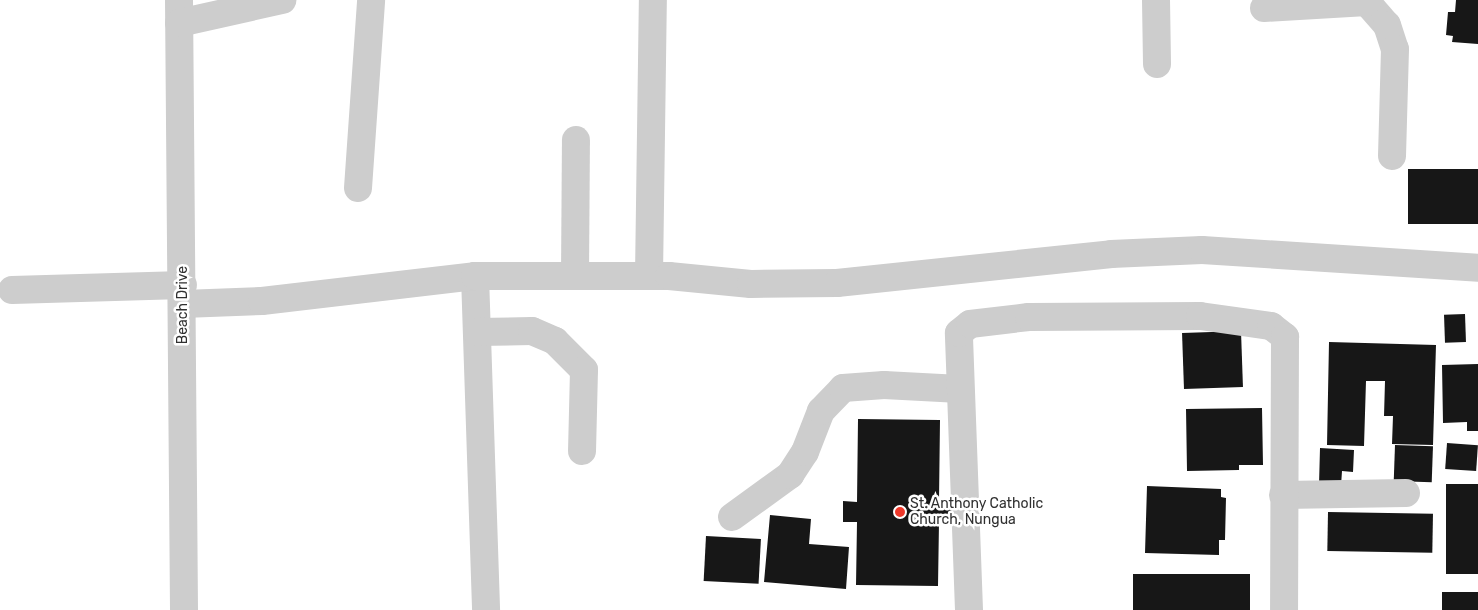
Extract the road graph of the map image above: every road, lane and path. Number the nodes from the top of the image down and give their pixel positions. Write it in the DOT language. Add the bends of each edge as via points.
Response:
graph roads {
  1 [pos="282,0"];
  2 [pos="371,0"];
  3 [pos="654,0"];
  4 [pos="1156,0"];
  5 [pos="1366,1"];
  6 [pos="1264,8"];
  7 [pos="179,12"];
  8 [pos="1157,64"];
  9 [pos="576,140"];
  10 [pos="1392,156"];
  11 [pos="358,188"];
  12 [pos="1478,268"];
  13 [pos="475,276"];
  14 [pos="575,276"];
  15 [pos="650,276"];
  16 [pos="12,290"];
  17 [pos="183,295"];
  18 [pos="477,332"];
  19 [pos="960,389"];
  20 [pos="582,451"];
  21 [pos="1406,493"];
  22 [pos="1282,495"];
  23 [pos="732,517"];
  24 [pos="184,610"];
  25 [pos="486,610"];
  26 [pos="969,610"];
  27 [pos="1284,610"];
  1 -- 7 [label="street"];
  2 -- 11 [label="street"];
  3 -- 15 [label="street"];
  4 -- 8 [label="street"];
  5 -- 6 [label="street"];
  5 -- 10 [label="street" via="1387,25 1395,49"];
  7 -- 17 [label="street, Beach Drive"];
  9 -- 14 [label="street"];
  12 -- 15 [label="street" via="1202,250 1111,254 837,283 751,284"];
  13 -- 14 [label="street"];
  13 -- 17 [label="street" via="262,301"];
  13 -- 18 [label="street"];
  14 -- 15 [label="street"];
  16 -- 17 [label="street"];
  17 -- 24 [label="street, Beach Drive"];
  18 -- 20 [label="street" via="532,331 555,341 584,370"];
  18 -- 25 [label="street"];
  19 -- 22 [label="street" via="959,333 970,324 1029,317 1200,316 1271,326 1285,338"];
  19 -- 23 [label="street" via="884,385 843,388 821,411 805,452 790,476"];
  19 -- 26 [label="street"];
  21 -- 22 [label="street"];
  22 -- 27 [label="street"];
}
